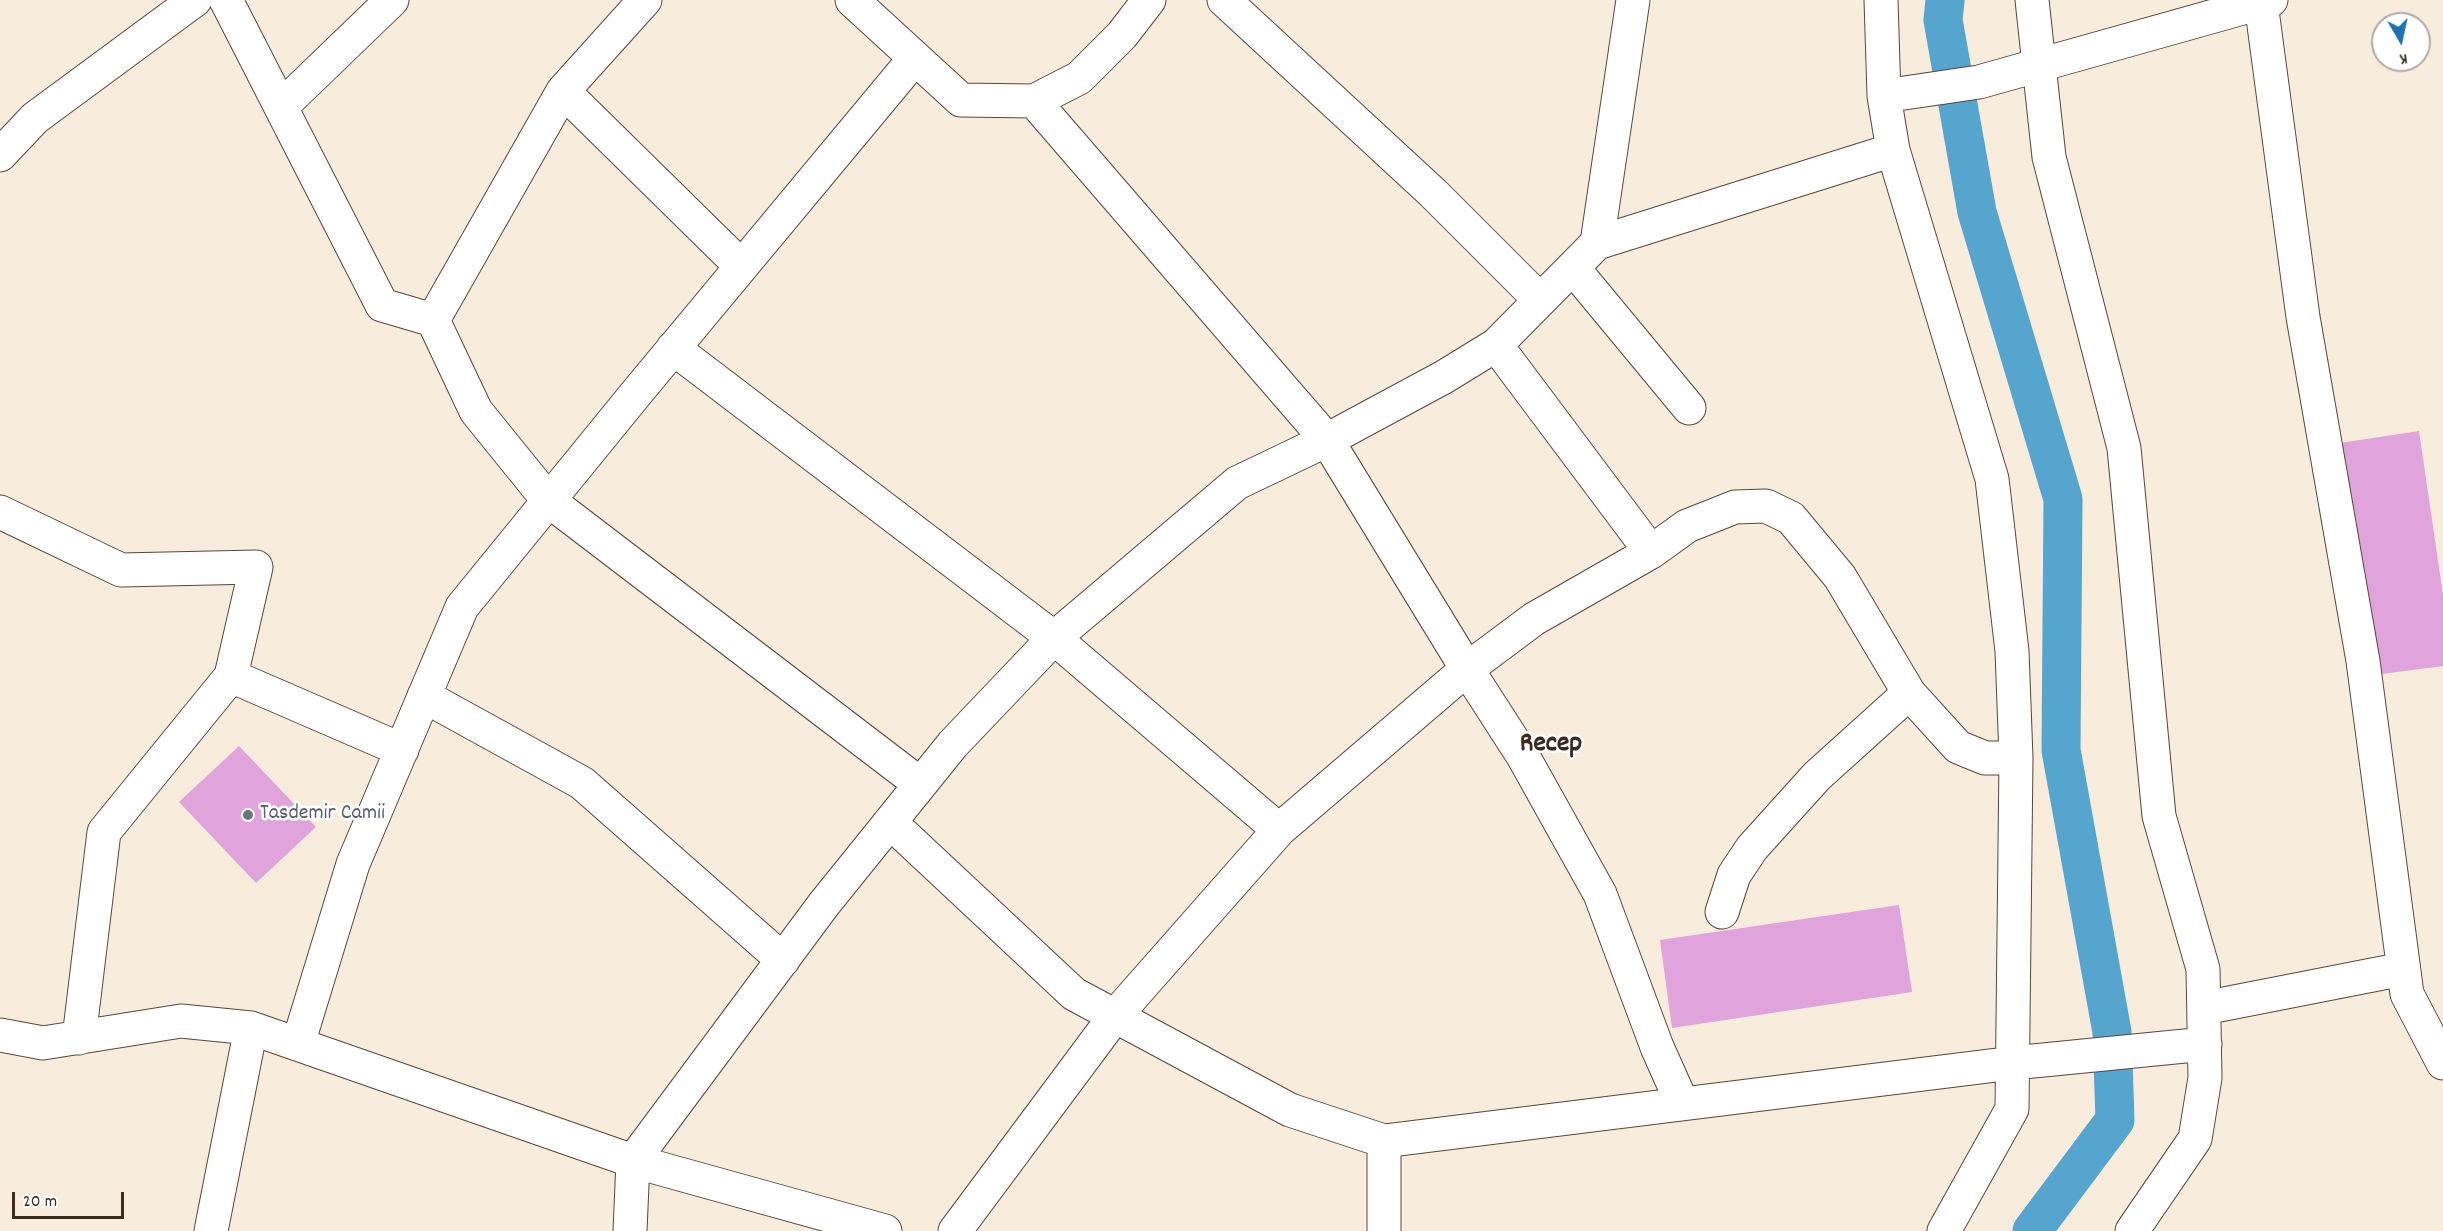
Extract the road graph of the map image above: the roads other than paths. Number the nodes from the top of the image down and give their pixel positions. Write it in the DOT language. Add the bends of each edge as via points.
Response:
graph roads {
  1 [pos="195,0"];
  2 [pos="226,0"];
  3 [pos="392,0"];
  4 [pos="645,0"];
  5 [pos="852,0"];
  6 [pos="1149,0"];
  7 [pos="1224,0"];
  8 [pos="1633,0"];
  9 [pos="1881,0"];
  10 [pos="2032,0"];
  11 [pos="2266,1"];
  12 [pos="915,58"];
  13 [pos="2038,65"];
  14 [pos="563,92"];
  15 [pos="1897,94"];
  16 [pos="1034,101"];
  17 [pos="281,107"];
  18 [pos="1893,150"];
  19 [pos="0,155"];
  20 [pos="1597,243"];
  21 [pos="741,266"];
  22 [pos="1573,268"];
  23 [pos="1540,300"];
  24 [pos="433,320"];
  25 [pos="1496,345"];
  26 [pos="673,348"];
  27 [pos="1689,408"];
  28 [pos="1327,440"];
  29 [pos="548,500"];
  30 [pos="0,512"];
  31 [pos="1651,552"];
  32 [pos="1054,638"];
  33 [pos="1467,669"];
  34 [pos="231,676"];
  35 [pos="1909,693"];
  36 [pos="424,696"];
  37 [pos="402,750"];
  38 [pos="2016,758"];
  39 [pos="920,784"];
  40 [pos="890,822"];
  41 [pos="1279,830"];
  42 [pos="1722,912"];
  43 [pos="783,960"];
  44 [pos="2403,969"];
  45 [pos="2204,1008"];
  46 [pos="1115,1016"];
  47 [pos="251,1028"];
  48 [pos="0,1035"];
  49 [pos="80,1038"];
  50 [pos="298,1044"];
  51 [pos="2205,1044"];
  52 [pos="2013,1063"];
  53 [pos="2443,1063"];
  54 [pos="1682,1103"];
  55 [pos="1384,1141"];
  56 [pos="633,1161"];
  57 [pos="212,1231"];
  58 [pos="630,1231"];
  59 [pos="885,1231"];
  60 [pos="955,1231"];
  61 [pos="1384,1231"];
  62 [pos="1944,1231"];
  63 [pos="2132,1231"];
  1 -- 19 [label="street" via="35,118"];
  2 -- 17 [label="street"];
  3 -- 17 [label="street"];
  4 -- 14 [label="street"];
  5 -- 12 [label="street"];
  6 -- 16 [label="street" via="1122,35 1079,78"];
  7 -- 23 [label="street" via="1433,193"];
  8 -- 20 [label="street"];
  9 -- 15 [label="street"];
  10 -- 13 [label="street"];
  11 -- 13 [label="street"];
  11 -- 44 [label="street" via="2303,317 2363,661"];
  12 -- 16 [label="street" via="961,100"];
  12 -- 21 [label="street"];
  13 -- 15 [label="street" via="1979,82"];
  13 -- 45 [label="street" via="2049,157 2124,448 2158,816 2203,969"];
  14 -- 21 [label="street"];
  14 -- 24 [label="street"];
  15 -- 18 [label="street"];
  16 -- 28 [label="street"];
  17 -- 24 [label="street" via="382,305"];
  18 -- 20 [label="street"];
  18 -- 38 [label="street" via="1992,479 2012,651"];
  20 -- 22 [label="street"];
  21 -- 26 [label="street"];
  22 -- 23 [label="street"];
  22 -- 27 [label="street"];
  23 -- 25 [label="street"];
  24 -- 29 [label="street" via="476,411"];
  25 -- 28 [label="street"];
  25 -- 31 [label="street"];
  26 -- 29 [label="street"];
  26 -- 32 [label="street"];
  28 -- 32 [label="street" via="1236,483"];
  28 -- 33 [label="street"];
  29 -- 36 [label="street" via="462,607"];
  29 -- 39 [label="street"];
  30 -- 34 [label="street" via="121,570 256,567"];
  31 -- 33 [label="street" via="1534,619"];
  31 -- 35 [label="street" via="1687,526 1735,507 1766,506 1791,518 1840,577"];
  32 -- 39 [label="street"];
  32 -- 41 [label="street"];
  33 -- 41 [label="street"];
  33 -- 54 [label="street" via="1523,756 1600,894"];
  34 -- 37 [label="street"];
  34 -- 49 [label="street" via="104,832"];
  35 -- 38 [label="street" via="1958,747 1985,758"];
  35 -- 42 [label="street" via="1817,776 1752,848 1734,875"];
  36 -- 37 [label="street"];
  36 -- 43 [label="street" via="582,783"];
  37 -- 50 [label="street" via="353,864"];
  38 -- 52 [label="street"];
  39 -- 40 [label="street"];
  40 -- 43 [label="street"];
  40 -- 46 [label="street" via="1074,994"];
  41 -- 46 [label="street"];
  43 -- 56 [label="street"];
  44 -- 45 [label="street"];
  44 -- 53 [label="street" via="2407,994"];
  45 -- 51 [label="street"];
  46 -- 55 [label="street" via="1290,1110"];
  46 -- 60 [label="street"];
  47 -- 49 [label="street" via="181,1022"];
  47 -- 50 [label="street"];
  47 -- 57 [label="street"];
  48 -- 49 [label="street" via="43,1043"];
  50 -- 56 [label="street"];
  51 -- 52 [label="street"];
  51 -- 63 [label="street" via="2205,1078 2195,1139"];
  52 -- 54 [label="street"];
  52 -- 62 [label="street" via="2012,1108"];
  54 -- 55 [label="street"];
  55 -- 61 [label="street"];
  56 -- 58 [label="street"];
  56 -- 59 [label="street"];
}
